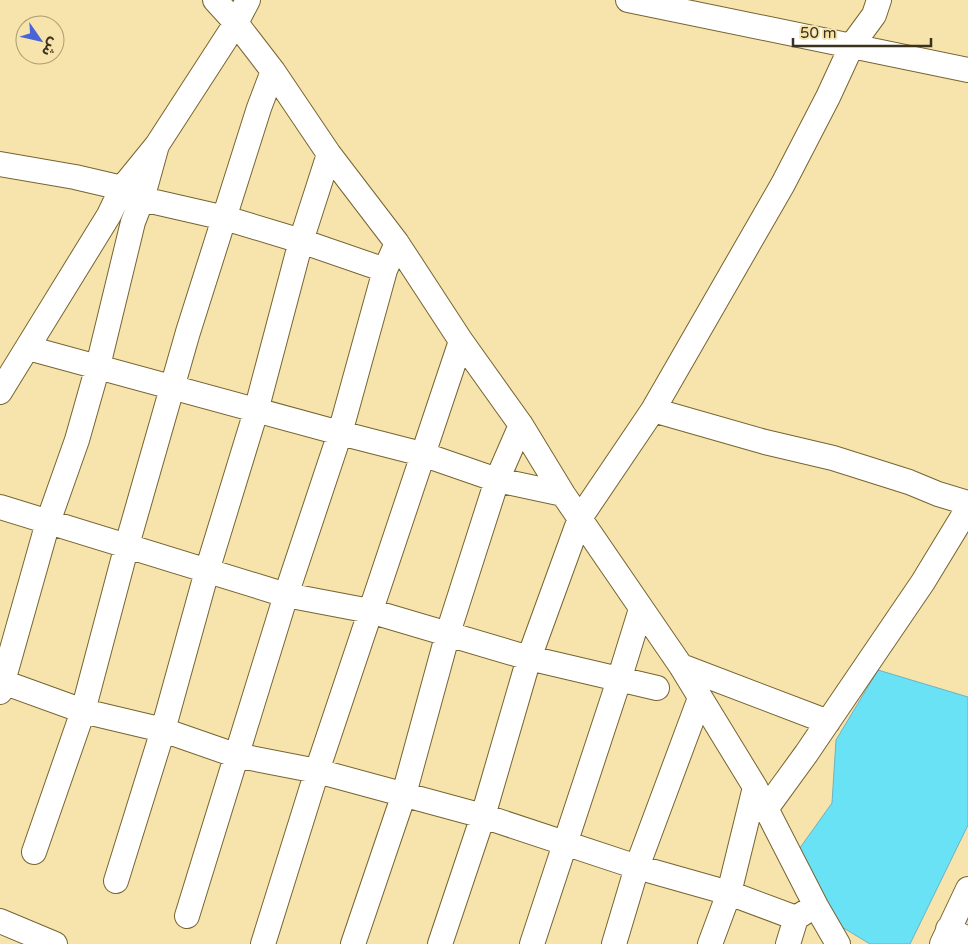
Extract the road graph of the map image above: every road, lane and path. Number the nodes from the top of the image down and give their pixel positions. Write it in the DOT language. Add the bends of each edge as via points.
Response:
graph roads {
  1 [pos="215,0"];
  2 [pos="248,0"];
  3 [pos="628,0"];
  4 [pos="879,0"];
  5 [pos="718,9"];
  6 [pos="236,23"];
  7 [pos="852,45"];
  8 [pos="968,70"];
  9 [pos="273,72"];
  10 [pos="329,154"];
  11 [pos="0,164"];
  12 [pos="132,194"];
  13 [pos="109,215"];
  14 [pos="225,218"];
  15 [pos="133,222"];
  16 [pos="302,241"];
  17 [pos="397,243"];
  18 [pos="385,270"];
  19 [pos="461,341"];
  20 [pos="28,348"];
  21 [pos="98,366"];
  22 [pos="172,387"];
  23 [pos="0,392"];
  24 [pos="652,410"];
  25 [pos="256,411"];
  26 [pos="521,425"];
  27 [pos="340,433"];
  28 [pos="422,454"];
  29 [pos="497,480"];
  30 [pos="563,494"];
  31 [pos="968,503"];
  32 [pos="0,507"];
  33 [pos="968,508"];
  34 [pos="580,518"];
  35 [pos="48,522"];
  36 [pos="127,545"];
  37 [pos="207,570"];
  38 [pos="286,595"];
  39 [pos="640,609"];
  40 [pos="370,611"];
  41 [pos="448,633"];
  42 [pos="529,658"];
  43 [pos="681,666"];
  44 [pos="619,680"];
  45 [pos="1,685"];
  46 [pos="658,688"];
  47 [pos="700,698"];
  48 [pos="83,711"];
  49 [pos="828,722"];
  50 [pos="163,730"];
  51 [pos="235,755"];
  52 [pos="316,771"];
  53 [pos="755,787"];
  54 [pos="404,794"];
  55 [pos="766,809"];
  56 [pos="483,816"];
  57 [pos="565,843"];
  58 [pos="34,852"];
  59 [pos="637,867"];
  60 [pos="116,881"];
  61 [pos="968,889"];
  62 [pos="729,893"];
  63 [pos="806,912"];
  64 [pos="187,916"];
  65 [pos="0,920"];
  66 [pos="953,937"];
  67 [pos="55,944"];
  68 [pos="263,944"];
  69 [pos="353,944"];
  70 [pos="440,944"];
  71 [pos="532,944"];
  72 [pos="614,944"];
  73 [pos="710,944"];
  74 [pos="788,944"];
  75 [pos="838,944"];
  1 -- 6 [label="street"];
  2 -- 6 [label="street"];
  3 -- 5 [label="street"];
  4 -- 7 [label="street" via="874,15"];
  5 -- 7 [label="street"];
  6 -- 9 [label="street"];
  6 -- 12 [label="street" via="157,145"];
  7 -- 8 [label="street"];
  7 -- 24 [label="street" via="783,184"];
  9 -- 10 [label="street"];
  9 -- 14 [label="street"];
  10 -- 16 [label="street"];
  10 -- 17 [label="street"];
  11 -- 12 [label="street" via="75,177"];
  12 -- 13 [label="street"];
  12 -- 14 [label="street"];
  12 -- 15 [label="street"];
  13 -- 15 [label="street"];
  13 -- 20 [label="street"];
  14 -- 16 [label="street"];
  14 -- 22 [label="street"];
  15 -- 21 [label="street"];
  16 -- 18 [label="street"];
  16 -- 25 [label="street"];
  17 -- 18 [label="street"];
  17 -- 19 [label="street"];
  18 -- 27 [label="street"];
  19 -- 26 [label="street"];
  19 -- 28 [label="street"];
  20 -- 21 [label="street"];
  20 -- 23 [label="street"];
  21 -- 22 [label="street"];
  21 -- 35 [label="street" via="77,440"];
  22 -- 25 [label="street"];
  22 -- 36 [label="street"];
  24 -- 31 [label="street" via="832,458"];
  24 -- 34 [label="street"];
  25 -- 27 [label="street"];
  25 -- 37 [label="street"];
  26 -- 29 [label="street"];
  26 -- 30 [label="street"];
  27 -- 28 [label="street"];
  27 -- 38 [label="street"];
  28 -- 29 [label="street"];
  28 -- 40 [label="street"];
  29 -- 30 [label="street"];
  29 -- 41 [label="street"];
  30 -- 34 [label="street"];
  32 -- 35 [label="street"];
  33 -- 49 [label="street"];
  34 -- 39 [label="street"];
  34 -- 42 [label="street"];
  35 -- 36 [label="street"];
  35 -- 45 [label="street"];
  36 -- 37 [label="street"];
  36 -- 48 [label="street"];
  37 -- 38 [label="street"];
  37 -- 50 [label="street"];
  38 -- 40 [label="street"];
  38 -- 51 [label="street"];
  39 -- 43 [label="street"];
  39 -- 44 [label="street"];
  40 -- 41 [label="street"];
  40 -- 52 [label="street"];
  41 -- 42 [label="street"];
  41 -- 54 [label="street"];
  42 -- 44 [label="street"];
  42 -- 56 [label="street"];
  43 -- 47 [label="street"];
  43 -- 49 [label="street"];
  44 -- 46 [label="street"];
  44 -- 57 [label="street"];
  45 -- 48 [label="street"];
  47 -- 53 [label="street"];
  47 -- 59 [label="street"];
  48 -- 50 [label="street"];
  48 -- 58 [label="street"];
  49 -- 55 [label="street"];
  50 -- 51 [label="street"];
  50 -- 60 [label="street"];
  51 -- 52 [label="street"];
  51 -- 64 [label="street"];
  52 -- 54 [label="street"];
  52 -- 68 [label="street"];
  53 -- 55 [label="street"];
  53 -- 62 [label="street"];
  54 -- 56 [label="street"];
  54 -- 69 [label="street"];
  55 -- 63 [label="street"];
  56 -- 57 [label="street"];
  56 -- 70 [label="street"];
  57 -- 59 [label="street"];
  57 -- 71 [label="street"];
  59 -- 62 [label="street"];
  59 -- 72 [label="street"];
  61 -- 66 [label="street"];
  62 -- 63 [label="street"];
  62 -- 73 [label="street"];
  63 -- 74 [label="street"];
  63 -- 75 [label="street"];
  65 -- 67 [label="street"];
}
